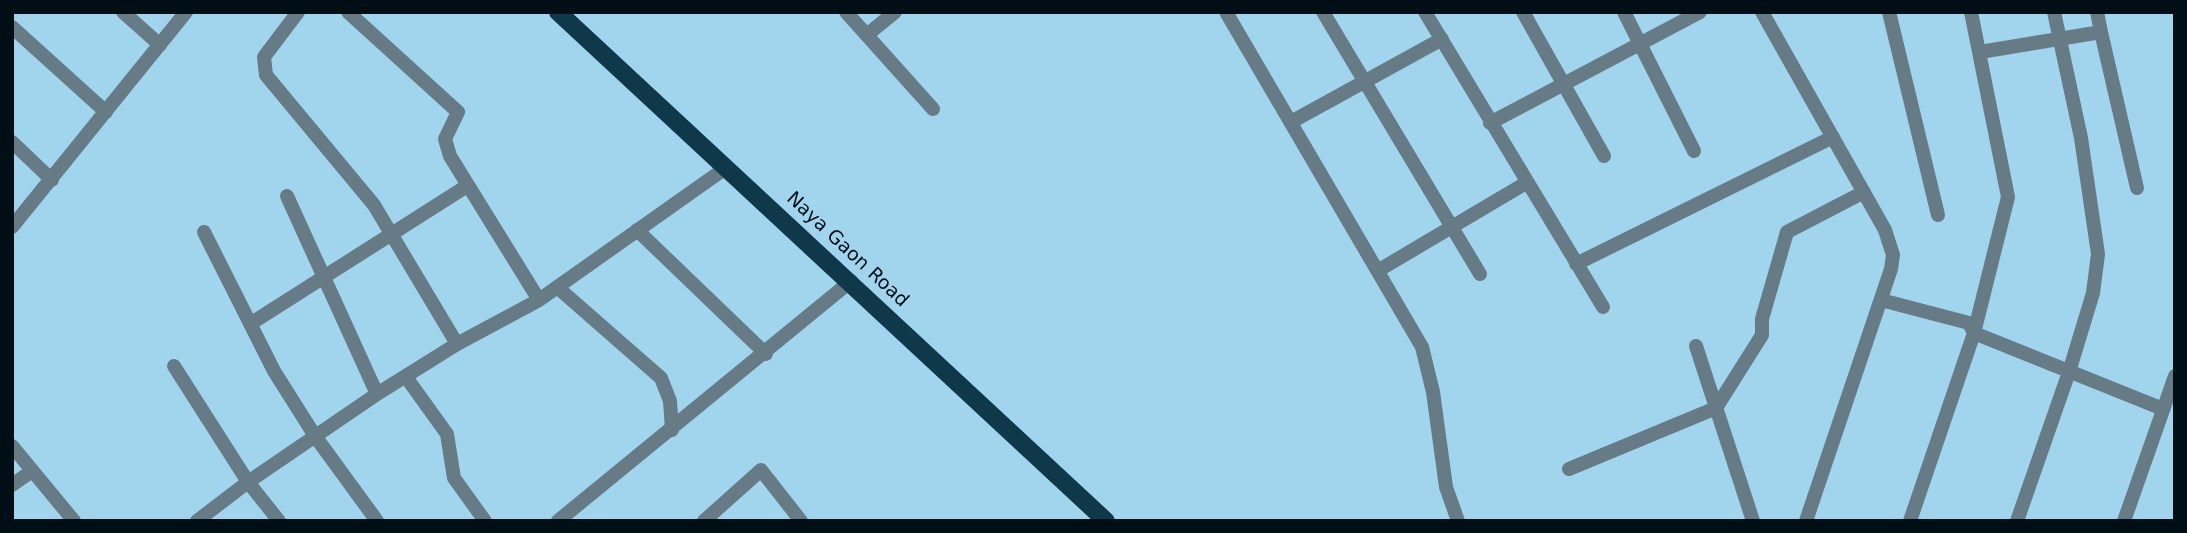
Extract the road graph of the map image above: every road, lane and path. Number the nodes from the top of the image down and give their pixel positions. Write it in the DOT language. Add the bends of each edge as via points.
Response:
graph roads {
  1 [pos="123,12"];
  2 [pos="186,12"];
  3 [pos="298,12"];
  4 [pos="348,12"];
  5 [pos="558,12"];
  6 [pos="846,12"];
  7 [pos="895,12"];
  8 [pos="1226,12"];
  9 [pos="1323,12"];
  10 [pos="1425,12"];
  11 [pos="1523,12"];
  12 [pos="1623,12"];
  13 [pos="1700,12"];
  14 [pos="1762,12"];
  15 [pos="1889,12"];
  16 [pos="1971,12"];
  17 [pos="2053,12"];
  18 [pos="2096,12"];
  19 [pos="12,27"];
  20 [pos="2101,32"];
  21 [pos="868,34"];
  22 [pos="1442,39"];
  23 [pos="2059,39"];
  24 [pos="160,45"];
  25 [pos="1639,45"];
  26 [pos="1980,52"];
  27 [pos="1364,83"];
  28 [pos="1562,86"];
  29 [pos="933,108"];
  30 [pos="106,112"];
  31 [pos="1291,122"];
  32 [pos="1490,123"];
  33 [pos="1833,137"];
  34 [pos="12,142"];
  35 [pos="1694,151"];
  36 [pos="1604,156"];
  37 [pos="727,167"];
  38 [pos="52,180"];
  39 [pos="1526,183"];
  40 [pos="467,186"];
  41 [pos="2137,188"];
  42 [pos="1864,192"];
  43 [pos="287,196"];
  44 [pos="1938,215"];
  45 [pos="1452,226"];
  46 [pos="12,227"];
  47 [pos="637,229"];
  48 [pos="204,232"];
  49 [pos="392,235"];
  50 [pos="1576,264"];
  51 [pos="1379,270"];
  52 [pos="1480,274"];
  53 [pos="325,279"];
  54 [pos="850,281"];
  55 [pos="557,287"];
  56 [pos="539,300"];
  57 [pos="1881,300"];
  58 [pos="1603,307"];
  59 [pos="250,324"];
  60 [pos="1973,333"];
  61 [pos="457,344"];
  62 [pos="1696,346"];
  63 [pos="766,354"];
  64 [pos="174,366"];
  65 [pos="2069,372"];
  66 [pos="2175,376"];
  67 [pos="406,377"];
  68 [pos="377,394"];
  69 [pos="2168,401"];
  70 [pos="1716,408"];
  71 [pos="672,429"];
  72 [pos="315,436"];
  73 [pos="12,446"];
  74 [pos="1569,469"];
  75 [pos="32,471"];
  76 [pos="248,482"];
  77 [pos="12,485"];
  78 [pos="74,521"];
  79 [pos="197,521"];
  80 [pos="279,521"];
  81 [pos="377,521"];
  82 [pos="485,521"];
  83 [pos="558,521"];
  84 [pos="704,521"];
  85 [pos="801,521"];
  86 [pos="1106,521"];
  87 [pos="1458,521"];
  88 [pos="1753,521"];
  89 [pos="1806,521"];
  90 [pos="1910,521"];
  91 [pos="2017,521"];
  92 [pos="2124,521"];
  1 -- 24 [label="street"];
  2 -- 24 [label="street"];
  3 -- 49 [label="street" via="264,57 266,75 374,205"];
  4 -- 40 [label="street" via="458,112 445,139"];
  5 -- 37 [label="main road, Naya Gaon Road"];
  6 -- 21 [label="street"];
  7 -- 21 [label="street"];
  8 -- 31 [label="street"];
  9 -- 27 [label="street"];
  10 -- 22 [label="street"];
  11 -- 28 [label="street"];
  12 -- 25 [label="street"];
  13 -- 25 [label="street"];
  14 -- 33 [label="street"];
  15 -- 44 [label="street"];
  16 -- 26 [label="street"];
  17 -- 23 [label="street"];
  18 -- 20 [label="street"];
  19 -- 30 [label="street"];
  20 -- 23 [label="street"];
  20 -- 41 [label="street"];
  21 -- 29 [label="street"];
  22 -- 27 [label="street"];
  22 -- 32 [label="street"];
  23 -- 26 [label="street"];
  23 -- 65 [label="street" via="2081,138 2098,254"];
  24 -- 30 [label="street"];
  25 -- 28 [label="street"];
  25 -- 35 [label="street"];
  26 -- 60 [label="street" via="2008,197"];
  27 -- 31 [label="street"];
  27 -- 45 [label="street"];
  28 -- 32 [label="street"];
  28 -- 36 [label="street"];
  30 -- 38 [label="street"];
  31 -- 51 [label="street"];
  32 -- 39 [label="street"];
  33 -- 42 [label="street"];
  33 -- 50 [label="street"];
  34 -- 38 [label="street"];
  37 -- 47 [label="street"];
  37 -- 54 [label="main road, Naya Gaon Road"];
  38 -- 46 [label="street"];
  39 -- 45 [label="street"];
  39 -- 50 [label="street"];
  40 -- 49 [label="street"];
  40 -- 56 [label="street"];
  42 -- 57 [label="street" via="1892,246 1891,269"];
  42 -- 70 [label="street" via="1787,232 1762,319 1762,335"];
  43 -- 53 [label="street"];
  45 -- 51 [label="street"];
  45 -- 52 [label="street"];
  47 -- 55 [label="street"];
  47 -- 63 [label="street"];
  48 -- 59 [label="street"];
  49 -- 53 [label="street"];
  49 -- 61 [label="street"];
  50 -- 58 [label="street"];
  51 -- 87 [label="street" via="1422,347 1446,487"];
  53 -- 59 [label="street"];
  53 -- 68 [label="street"];
  54 -- 63 [label="street"];
  54 -- 86 [label="main road, Naya Gaon Road"];
  55 -- 56 [label="street"];
  55 -- 71 [label="street" via="661,378 670,401"];
  56 -- 61 [label="street"];
  57 -- 60 [label="street" via="1969,324"];
  57 -- 89 [label="street"];
  59 -- 72 [label="street"];
  60 -- 65 [label="street"];
  60 -- 90 [label="street"];
  61 -- 67 [label="street"];
  62 -- 70 [label="street"];
  63 -- 71 [label="street"];
  64 -- 76 [label="street"];
  65 -- 69 [label="street"];
  65 -- 91 [label="street"];
  66 -- 69 [label="street"];
  67 -- 68 [label="street"];
  67 -- 82 [label="street" via="447,434 454,478"];
  68 -- 72 [label="street"];
  69 -- 92 [label="street"];
  70 -- 74 [label="street"];
  70 -- 88 [label="street"];
  71 -- 83 [label="street"];
  72 -- 76 [label="street"];
  72 -- 81 [label="street"];
  73 -- 75 [label="street"];
  75 -- 77 [label="street"];
  75 -- 78 [label="street"];
  76 -- 79 [label="street"];
  76 -- 80 [label="street"];
  84 -- 85 [label="street" via="761,470"];
}
